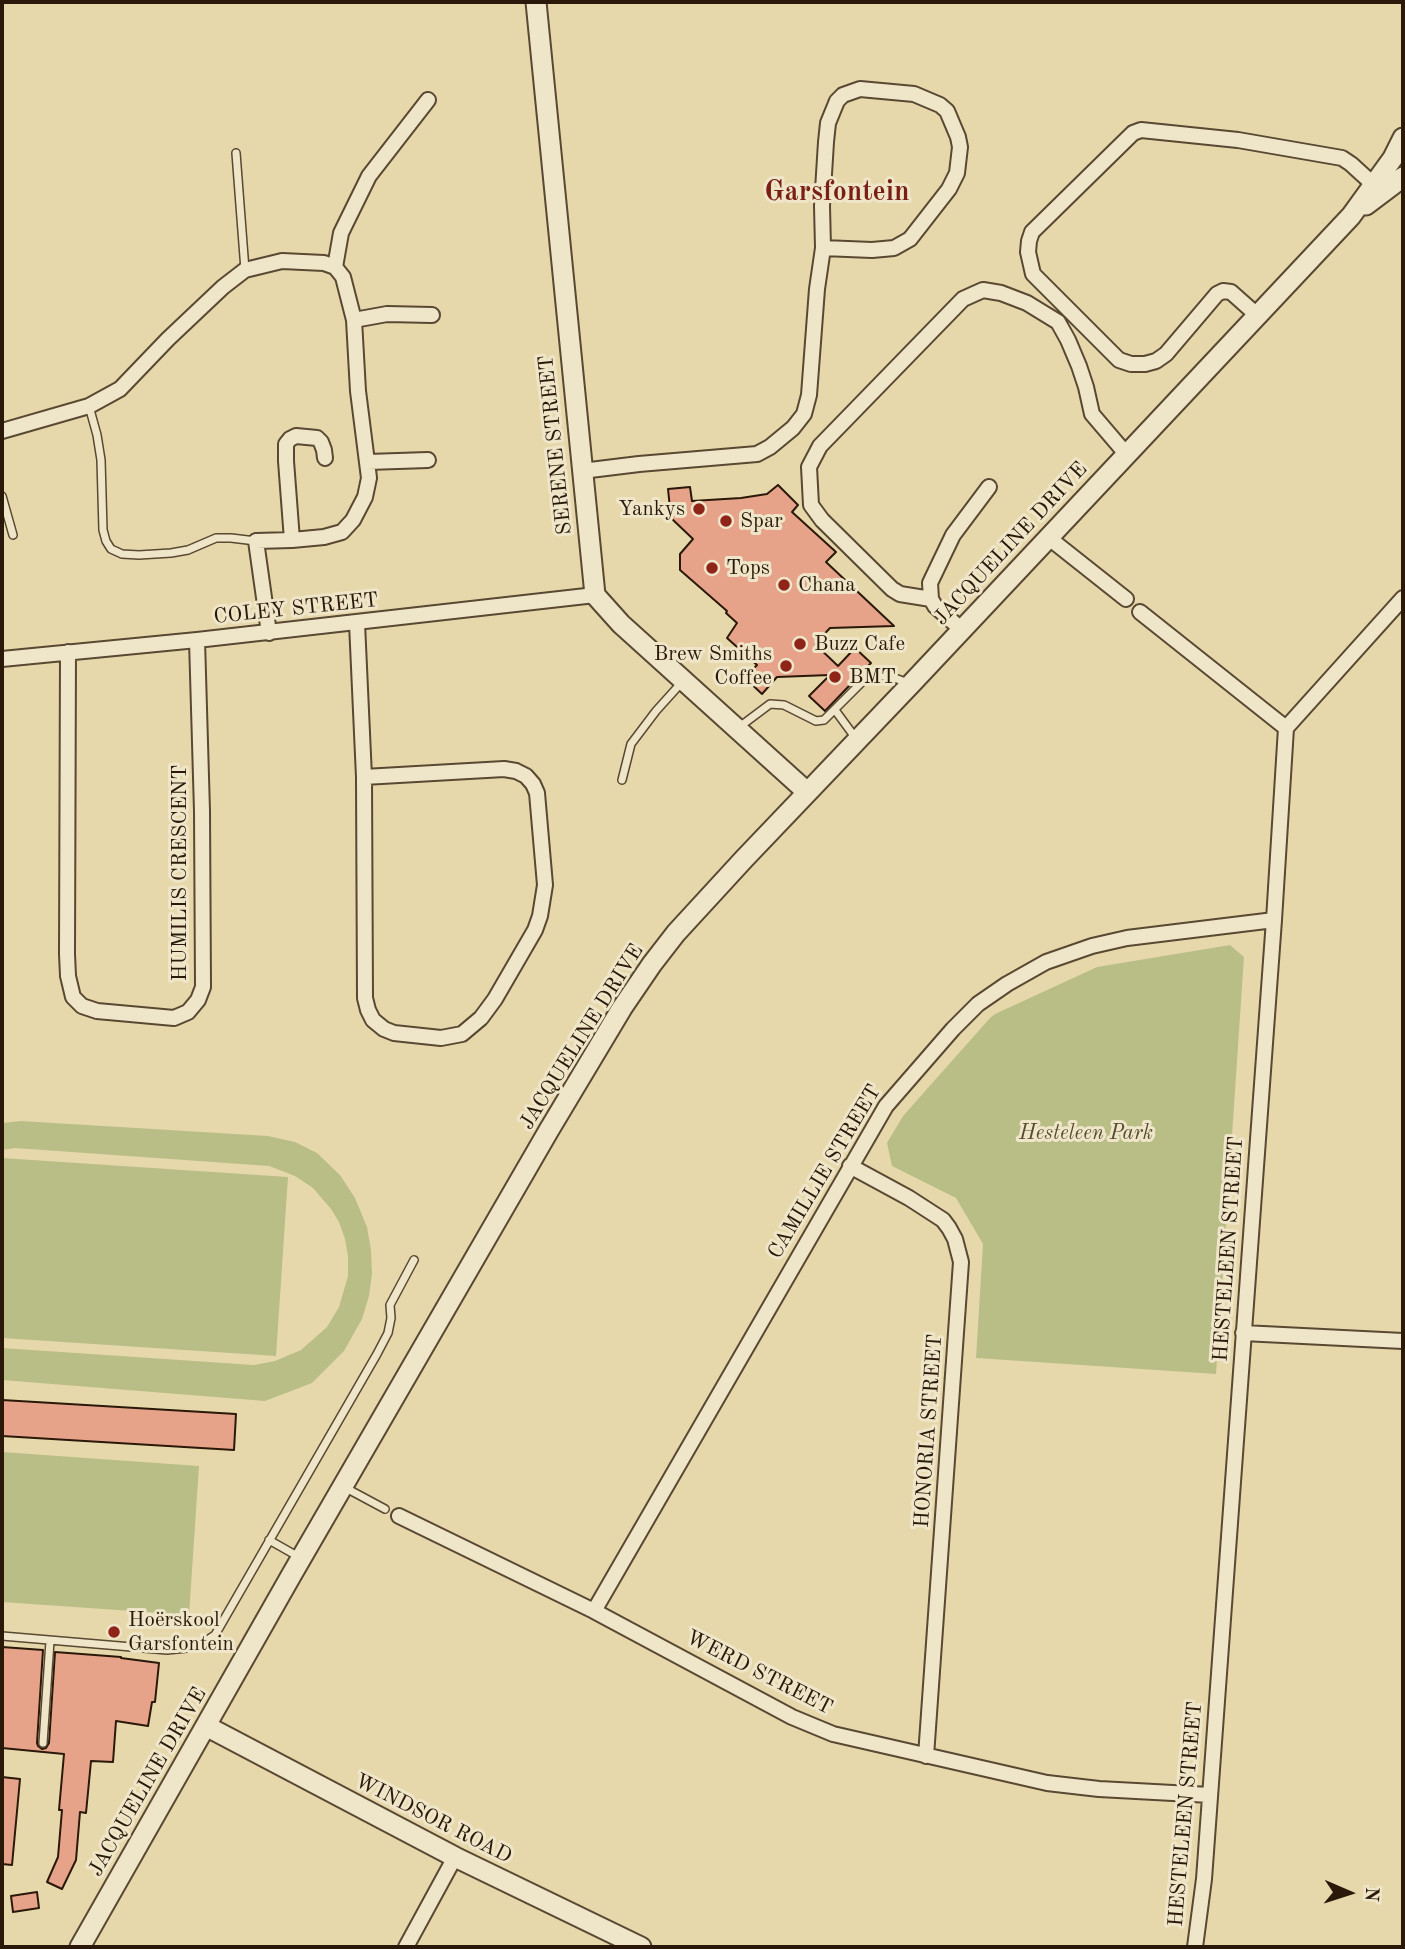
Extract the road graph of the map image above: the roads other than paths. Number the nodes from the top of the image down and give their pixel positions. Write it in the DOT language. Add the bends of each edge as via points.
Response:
graph roads {
  1 [pos="536,2"];
  2 [pos="428,100"];
  3 [pos="1403,138"];
  4 [pos="236,153"];
  5 [pos="1403,177"];
  6 [pos="1374,185"];
  7 [pos="1351,216"];
  8 [pos="822,248"];
  9 [pos="335,267"];
  10 [pos="245,270"];
  11 [pos="432,315"];
  12 [pos="1258,316"];
  13 [pos="354,320"];
  14 [pos="89,406"];
  15 [pos="2,431"];
  16 [pos="1127,455"];
  17 [pos="325,458"];
  18 [pos="428,460"];
  19 [pos="368,462"];
  20 [pos="582,471"];
  21 [pos="989,487"];
  22 [pos="2,496"];
  23 [pos="13,536"];
  24 [pos="1049,538"];
  25 [pos="292,540"];
  26 [pos="256,541"];
  27 [pos="595,595"];
  28 [pos="1403,598"];
  29 [pos="931,599"];
  30 [pos="1126,599"];
  31 [pos="1140,612"];
  32 [pos="357,623"];
  33 [pos="962,630"];
  34 [pos="269,633"];
  35 [pos="197,640"];
  36 [pos="68,652"];
  37 [pos="2,659"];
  38 [pos="684,680"];
  39 [pos="911,684"];
  40 [pos="835,710"];
  41 [pos="737,728"];
  42 [pos="1286,728"];
  43 [pos="858,740"];
  44 [pos="363,777"];
  45 [pos="622,780"];
  46 [pos="807,792"];
  47 [pos="1275,919"];
  48 [pos="850,1167"];
  49 [pos="414,1260"];
  50 [pos="1243,1333"];
  51 [pos="1403,1341"];
  52 [pos="344,1487"];
  53 [pos="392,1513"];
  54 [pos="269,1540"];
  55 [pos="302,1558"];
  56 [pos="594,1611"];
  57 [pos="2,1636"];
  58 [pos="50,1641"];
  59 [pos="206,1726"];
  60 [pos="43,1743"];
  61 [pos="926,1756"];
  62 [pos="1210,1795"];
  63 [pos="455,1857"];
  64 [pos="80,1947"];
  65 [pos="406,1947"];
  66 [pos="641,1947"];
  67 [pos="1195,1947"];
  1 -- 20 [label="street, SERENE STREET"];
  2 -- 9 [label="street" via="369,176 341,233"];
  3 -- 6 [label="street, JACQUELINE DRIVE"];
  4 -- 10 [label="lane"];
  5 -- 7 [label="street, JACQUELINE DRIVE"];
  6 -- 7 [label="street, JACQUELINE DRIVE"];
  6 -- 12 [label="street" via="1342,158 1141,130 1032,232 1029,263 1033,274 1119,360 1145,365 1156,361 1223,291 1231,292"];
  7 -- 12 [label="street, JACQUELINE DRIVE"];
  8 -- 8 [label="street" via="894,248 910,239 957,173 960,147 947,111 914,94 860,89 837,101 828,122"];
  8 -- 20 [label="street" via="809,395 804,414 793,428 758,454"];
  9 -- 10 [label="street" via="282,261"];
  9 -- 13 [label="street" via="343,277"];
  10 -- 14 [label="street" via="120,389"];
  11 -- 13 [label="street" via="387,314"];
  12 -- 16 [label="street, JACQUELINE DRIVE"];
  13 -- 19 [label="street"];
  14 -- 15 [label="street"];
  14 -- 26 [label="lane" via="101,460 103,530 111,549 139,555 188,550 216,538"];
  16 -- 24 [label="street, JACQUELINE DRIVE"];
  16 -- 29 [label="street" via="1092,414 1086,387 1058,322 1001,293 983,290 963,299 820,446 809,467 811,505 821,520 892,589"];
  17 -- 25 [label="street" via="317,438 296,436 286,444"];
  18 -- 19 [label="street"];
  19 -- 25 [label="street" via="365,497 342,532"];
  20 -- 27 [label="street, SERENE STREET"];
  21 -- 29 [label="street" via="949,543 930,583"];
  22 -- 23 [label="lane"];
  24 -- 30 [label="street"];
  24 -- 33 [label="street, JACQUELINE DRIVE"];
  25 -- 26 [label="street"];
  26 -- 34 [label="street"];
  27 -- 32 [label="street, COLEY STREET"];
  27 -- 38 [label="street"];
  28 -- 42 [label="street"];
  29 -- 33 [label="street"];
  31 -- 42 [label="street"];
  32 -- 34 [label="street, COLEY STREET"];
  32 -- 44 [label="street"];
  33 -- 39 [label="street, JACQUELINE DRIVE"];
  34 -- 35 [label="street, COLEY STREET"];
  35 -- 36 [label="street, COLEY STREET"];
  35 -- 36 [label="street, HUMILIS CRESCENT" via="203,987 188,1012 174,1018 97,1011 73,997 67,954"];
  36 -- 37 [label="street, COLEY STREET"];
  38 -- 41 [label="street"];
  38 -- 45 [label="lane" via="631,744"];
  39 -- 40 [label="lane" via="872,675"];
  39 -- 43 [label="street, JACQUELINE DRIVE"];
  40 -- 41 [label="lane" via="816,722 784,705 769,704"];
  40 -- 43 [label="lane"];
  41 -- 46 [label="street"];
  42 -- 47 [label="street, HESTELEEN STREET"];
  43 -- 46 [label="street, JACQUELINE DRIVE"];
  44 -- 44 [label="street" via="368,1010 373,1020 394,1033 441,1038 462,1034 495,999 540,916 545,885 537,793 526,776 503,769"];
  46 -- 52 [label="street, JACQUELINE DRIVE" via="676,933 622,1008"];
  47 -- 48 [label="street, CAMILLIE STREET" via="1104,943 1046,962 1007,984 978,1004 919,1066 886,1106"];
  47 -- 50 [label="street, HESTELEEN STREET"];
  48 -- 56 [label="street, CAMILLIE STREET"];
  48 -- 61 [label="street, HONORIA STREET" via="943,1220 955,1239 961,1262"];
  49 -- 54 [label="lane" via="390,1305 388,1332"];
  50 -- 51 [label="street"];
  50 -- 62 [label="street, HESTELEEN STREET"];
  52 -- 53 [label="lane"];
  52 -- 55 [label="street, JACQUELINE DRIVE"];
  53 -- 56 [label="street, WERD STREET"];
  54 -- 55 [label="lane"];
  54 -- 58 [label="lane" via="215,1634 197,1647 167,1650"];
  55 -- 59 [label="street, JACQUELINE DRIVE"];
  56 -- 61 [label="street, WERD STREET" via="792,1717 852,1739"];
  57 -- 58 [label="lane"];
  58 -- 60 [label="lane"];
  59 -- 63 [label="street, WINDSOR ROAD"];
  59 -- 64 [label="street, JACQUELINE DRIVE"];
  61 -- 62 [label="street, WERD STREET" via="1047,1783"];
  62 -- 67 [label="street, HESTELEEN STREET"];
  63 -- 65 [label="street"];
  63 -- 66 [label="street, WINDSOR ROAD"];
}
